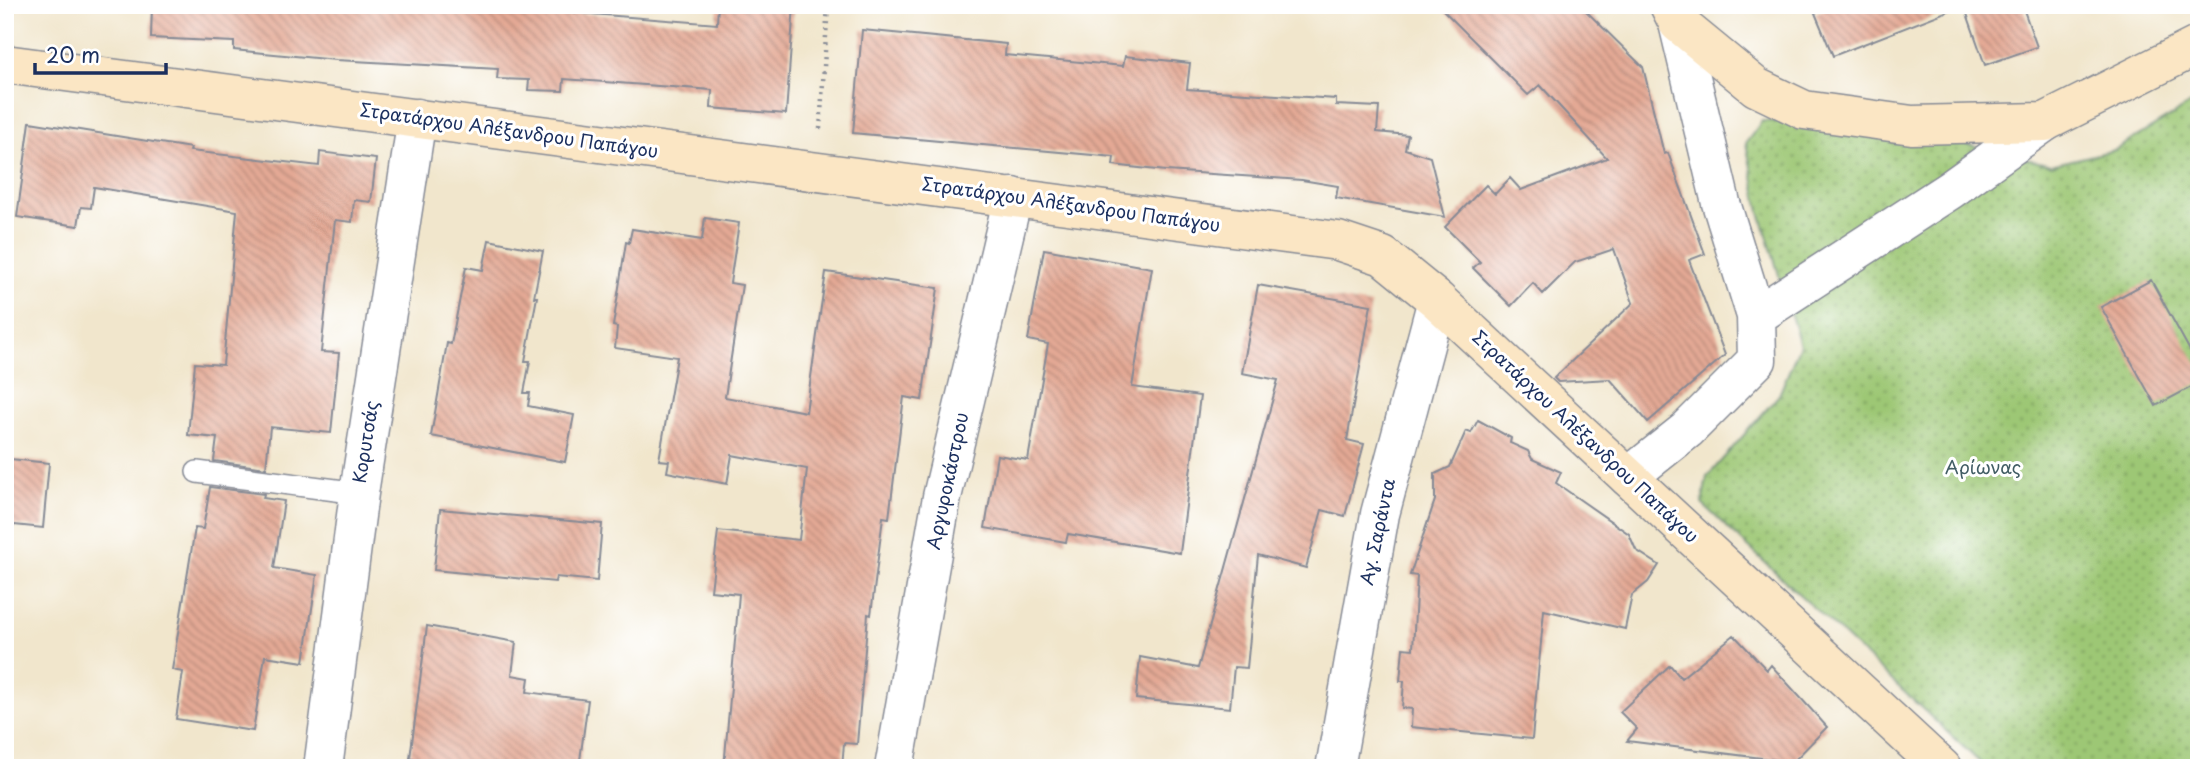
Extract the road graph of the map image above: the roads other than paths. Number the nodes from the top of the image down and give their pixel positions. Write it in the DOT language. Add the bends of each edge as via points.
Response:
graph roads {
  1 [pos="1673,14"];
  2 [pos="2199,44"];
  3 [pos="5,64"];
  4 [pos="417,118"];
  5 [pos="2045,122"];
  6 [pos="1013,197"];
  7 [pos="1437,300"];
  8 [pos="1756,316"];
  9 [pos="197,472"];
  10 [pos="1628,477"];
  11 [pos="359,493"];
  12 [pos="323,768"];
  13 [pos="894,768"];
  14 [pos="1335,768"];
  15 [pos="1942,768"];
  1 -- 5 [label="street" via="1756,87 1804,110 1912,125"];
  1 -- 8 [label="street" via="1721,203"];
  2 -- 5 [label="street"];
  3 -- 4 [label="street, Στρατάρχου Αλέξανδρου Παπάγου"];
  4 -- 6 [label="street, Στρατάρχου Αλέξανδρου Παπάγου"];
  4 -- 11 [label="street, Κορυτσάς"];
  5 -- 8 [label="street" via="1950,190"];
  6 -- 7 [label="street, Στρατάρχου Αλέξανδρου Παπάγου" via="1338,241 1383,257"];
  6 -- 13 [label="street, Αργυροκάστρου" via="942,497"];
  7 -- 10 [label="street, Στρατάρχου Αλέξανδρου Παπάγου"];
  7 -- 14 [label="street, Αγ. Σαράντα" via="1380,514"];
  8 -- 10 [label="street" via="1757,360 1687,430"];
  9 -- 11 [label="lane"];
  10 -- 15 [label="street, Στρατάρχου Αλέξανδρου Παπάγου"];
  11 -- 12 [label="street, Κορυτσάς"];
}
